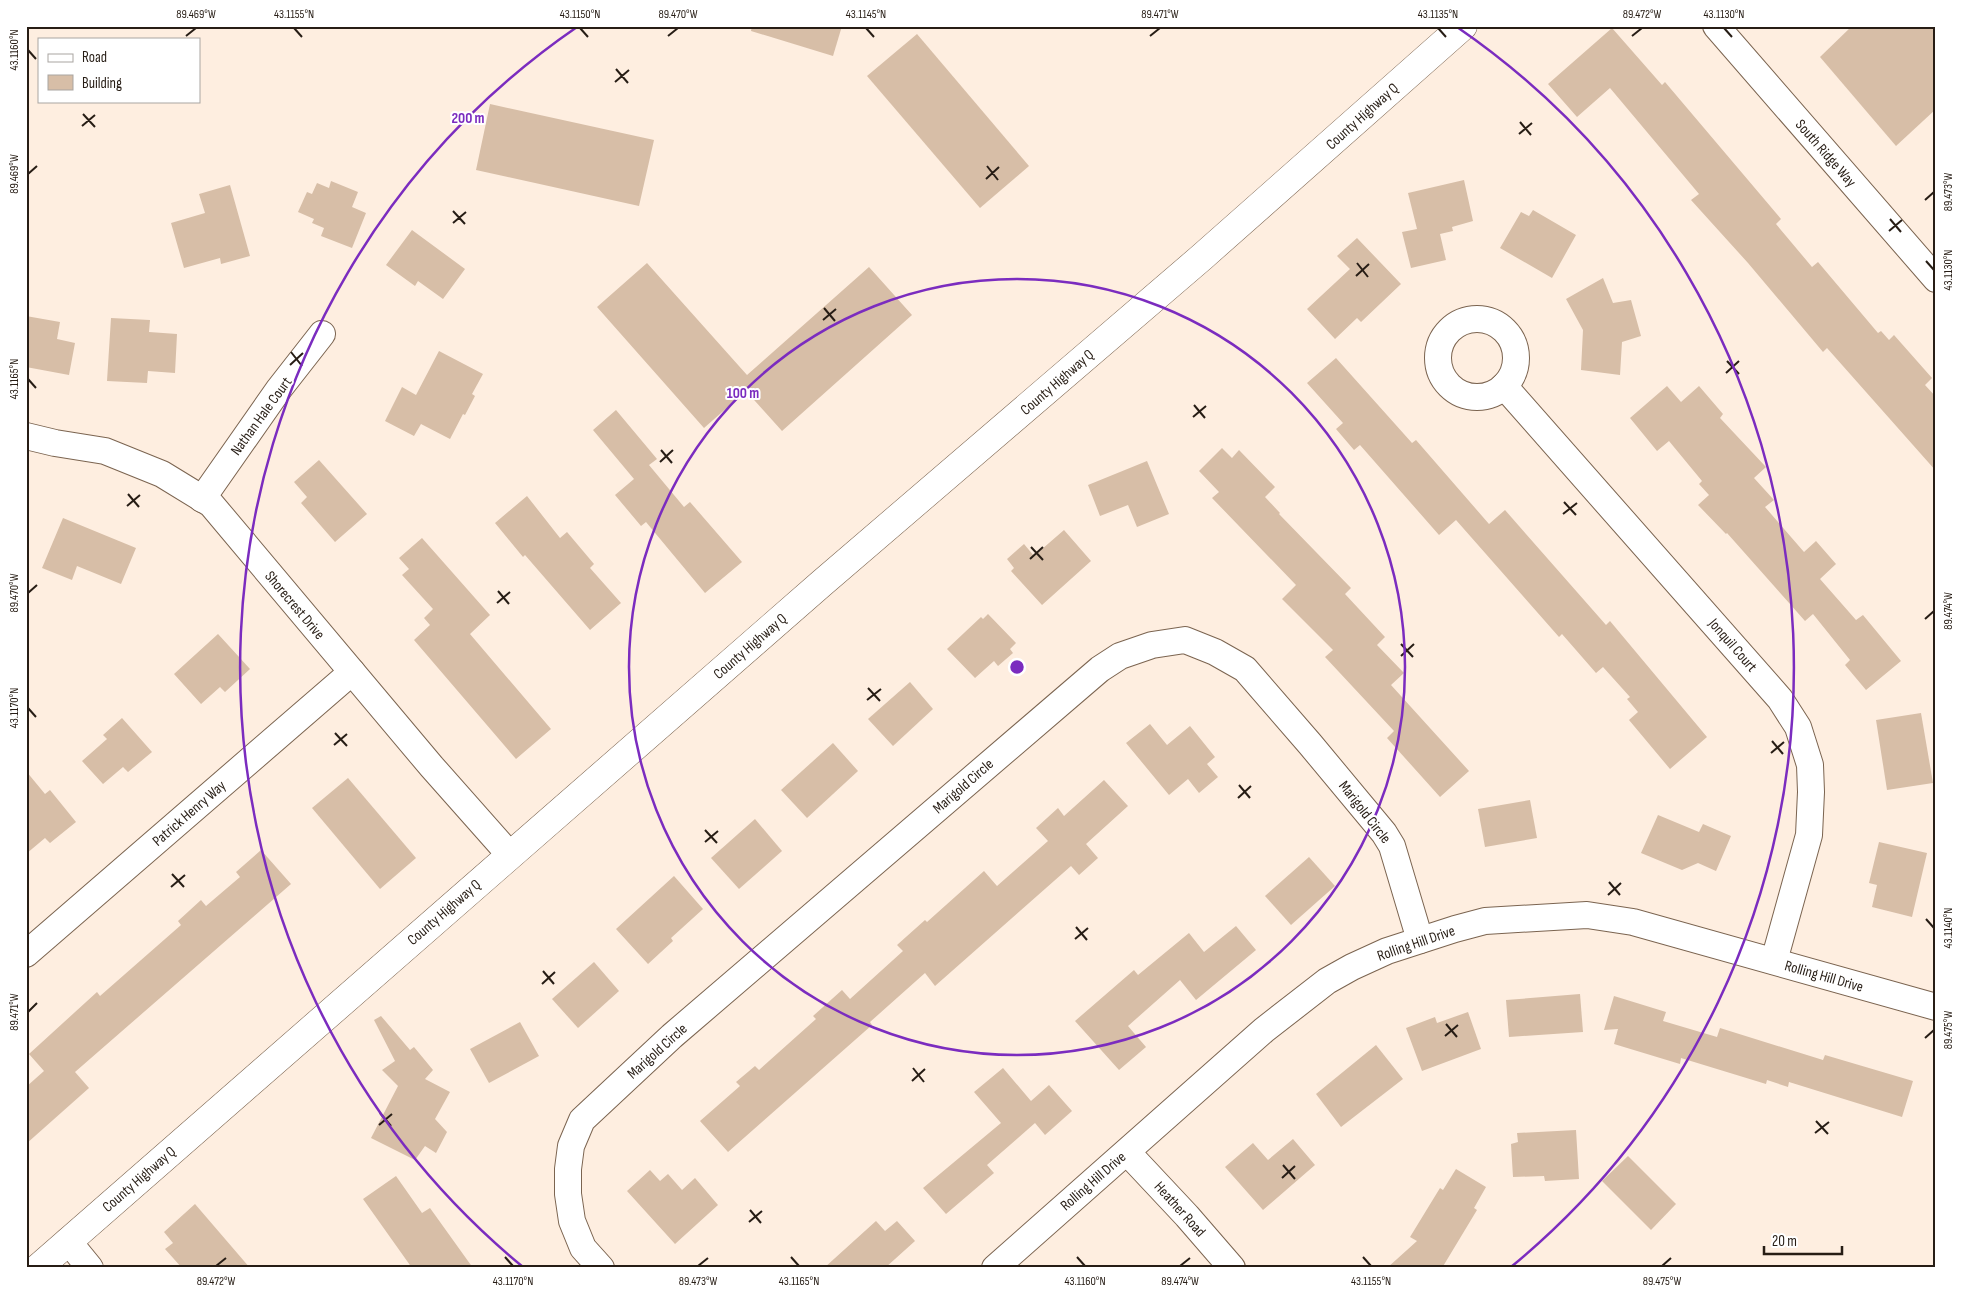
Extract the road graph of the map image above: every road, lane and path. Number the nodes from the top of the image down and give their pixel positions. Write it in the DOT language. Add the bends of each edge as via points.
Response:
graph roads {
  1 [pos="1463,26"];
  2 [pos="1716,26"];
  3 [pos="1936,279"];
  4 [pos="322,334"];
  5 [pos="1504,386"];
  6 [pos="26,436"];
  7 [pos="202,499"];
  8 [pos="352,672"];
  9 [pos="510,855"];
  10 [pos="1420,940"];
  11 [pos="26,954"];
  12 [pos="1774,961"];
  13 [pos="1936,1007"];
  14 [pos="1127,1152"];
  15 [pos="68,1242"];
  16 [pos="38,1268"];
  17 [pos="90,1268"];
  18 [pos="600,1268"];
  19 [pos="995,1268"];
  20 [pos="1232,1268"];
  1 -- 9 [label="main road, County Highway Q" via="1202,257"];
  2 -- 3 [label="street, South Ridge Way"];
  4 -- 7 [label="street, Nathan Hale Court"];
  5 -- 12 [label="street, Jonquil Court" via="1780,699 1798,727 1810,765 1810,836"];
  6 -- 7 [label="street, Shorecrest Drive" via="105,451 162,474"];
  7 -- 8 [label="street, Shorecrest Drive" via="210,504"];
  8 -- 9 [label="street, Shorecrest Drive"];
  8 -- 11 [label="street, Patrick Henry Way"];
  9 -- 15 [label="main road, County Highway Q"];
  10 -- 12 [label="street, Rolling Hill Drive" via="1485,921 1587,915 1633,922"];
  10 -- 14 [label="street, Rolling Hill Drive" via="1387,951 1327,981 1264,1030"];
  10 -- 18 [label="street, Marigold Circle" via="1392,846 1384,833 1245,669 1185,640 1152,645 1120,656 1100,669 717,998 582,1120 571,1146 568,1194 572,1221 583,1248"];
  12 -- 13 [label="street, Rolling Hill Drive"];
  14 -- 19 [label="street, Rolling Hill Drive"];
  14 -- 20 [label="street, Heather Road"];
  15 -- 16 [label="main road, County Highway Q"];
  15 -- 17 [label="street"];
}
